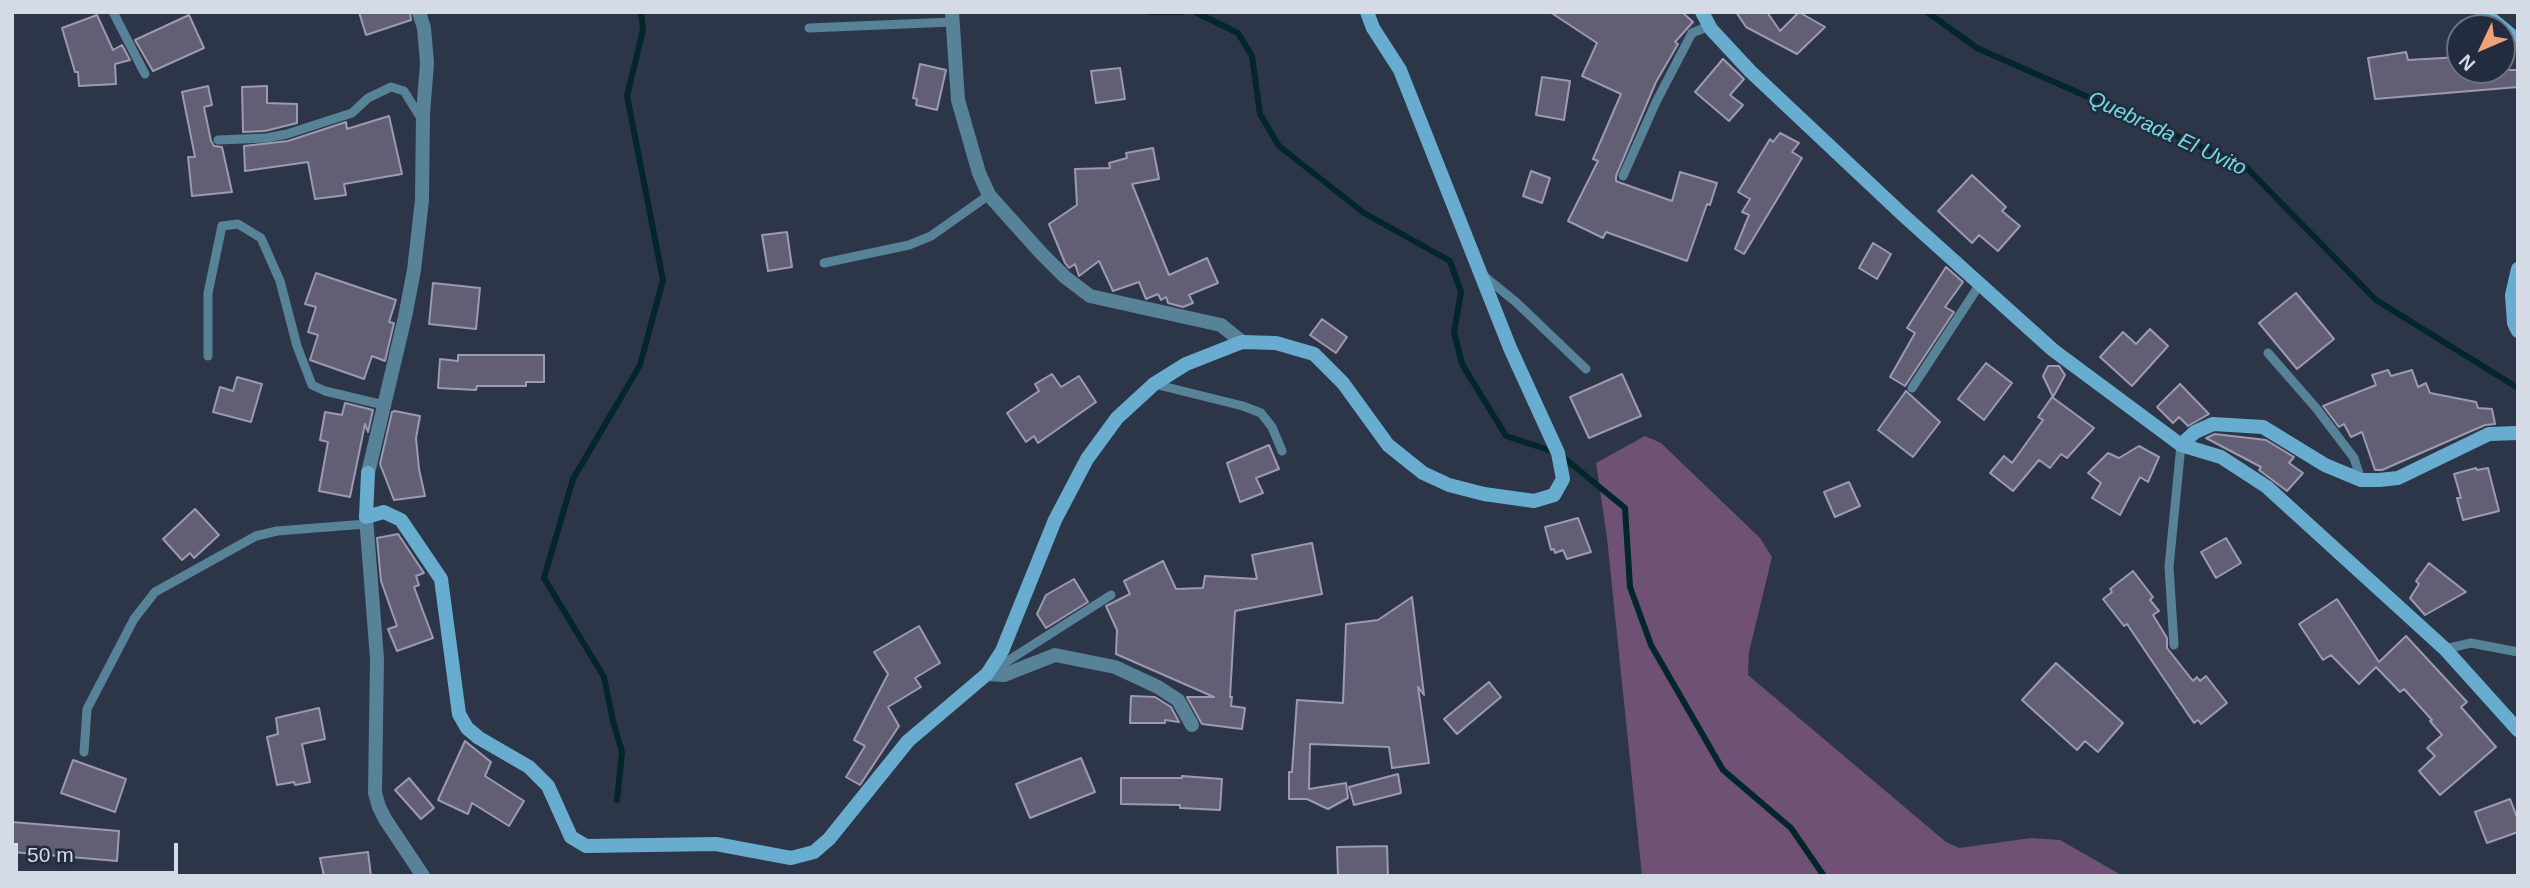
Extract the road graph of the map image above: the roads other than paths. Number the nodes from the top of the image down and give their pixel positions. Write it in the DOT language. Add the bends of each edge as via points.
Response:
graph roads {
  1 [pos="113,12"];
  2 [pos="419,12"];
  3 [pos="1367,12"];
  4 [pos="1702,12"];
  5 [pos="2483,12"];
  6 [pos="953,17"];
  7 [pos="1710,26"];
  8 [pos="809,29"];
  9 [pos="2518,41"];
  10 [pos="145,74"];
  11 [pos="423,122"];
  12 [pos="218,140"];
  13 [pos="1623,176"];
  14 [pos="989,195"];
  15 [pos="824,263"];
  16 [pos="2518,269"];
  17 [pos="1480,273"];
  18 [pos="1980,284"];
  19 [pos="2518,331"];
  20 [pos="1242,342"];
  21 [pos="2268,353"];
  22 [pos="208,356"];
  23 [pos="1586,369"];
  24 [pos="1154,384"];
  25 [pos="1912,388"];
  26 [pos="384,405"];
  27 [pos="2518,433"];
  28 [pos="2181,445"];
  29 [pos="1282,452"];
  30 [pos="2361,480"];
  31 [pos="366,520"];
  32 [pos="1111,595"];
  33 [pos="2174,645"];
  34 [pos="2445,649"];
  35 [pos="2518,652"];
  36 [pos="987,674"];
  37 [pos="1192,725"];
  38 [pos="2518,730"];
  39 [pos="84,752"];
  40 [pos="423,876"];
  1 -- 10 [label="lane"];
  2 -- 11 [label="street" via="427,63"];
  3 -- 17 [label="street" via="1400,70"];
  4 -- 7 [label="street"];
  5 -- 9 [label="street"];
  6 -- 8 [label="lane"];
  6 -- 14 [label="street" via="958,100"];
  7 -- 13 [label="lane" via="1692,33"];
  7 -- 18 [label="street" via="1829,147"];
  11 -- 12 [label="lane" via="404,91 391,87 368,98 352,113 287,134"];
  11 -- 26 [label="street" via="422,200 414,270"];
  14 -- 15 [label="lane" via="932,236"];
  14 -- 20 [label="street" via="1049,261 1090,296 1221,325"];
  16 -- 19 [label="street" via="2512,295"];
  17 -- 20 [label="street" via="1558,453 1563,479 1554,495 1534,501 1484,494 1423,473 1388,445 1343,383 1314,354 1276,342"];
  17 -- 23 [label="lane"];
  18 -- 25 [label="lane"];
  18 -- 28 [label="street" via="2053,350"];
  20 -- 24 [label="street" via="1186,364"];
  21 -- 30 [label="lane" via="2354,458"];
  22 -- 26 [label="lane" via="208,293 222,226 239,224 261,238 280,281 312,385"];
  24 -- 29 [label="lane" via="1261,413"];
  24 -- 36 [label="street" via="1117,418 1087,458 1055,520 1002,651"];
  26 -- 31 [label="street" via="368,473"];
  27 -- 30 [label="street" via="2489,434 2398,478"];
  28 -- 30 [label="street" via="2213,424 2263,427 2325,465"];
  28 -- 33 [label="lane" via="2169,567"];
  28 -- 34 [label="street" via="2221,457 2267,487"];
  31 -- 36 [label="street" via="384,512 401,520 441,579 460,714 467,728 529,767 548,786 571,837 586,846 716,844 791,858 814,852 908,741"];
  31 -- 39 [label="lane" via="256,536 155,592 134,619 88,709"];
  31 -- 40 [label="street" via="377,659 375,793 379,807"];
  32 -- 36 [label="lane"];
  34 -- 35 [label="lane" via="2471,643"];
  34 -- 38 [label="street"];
  36 -- 37 [label="street" via="1004,675 1055,655 1115,667 1178,700"];
}
